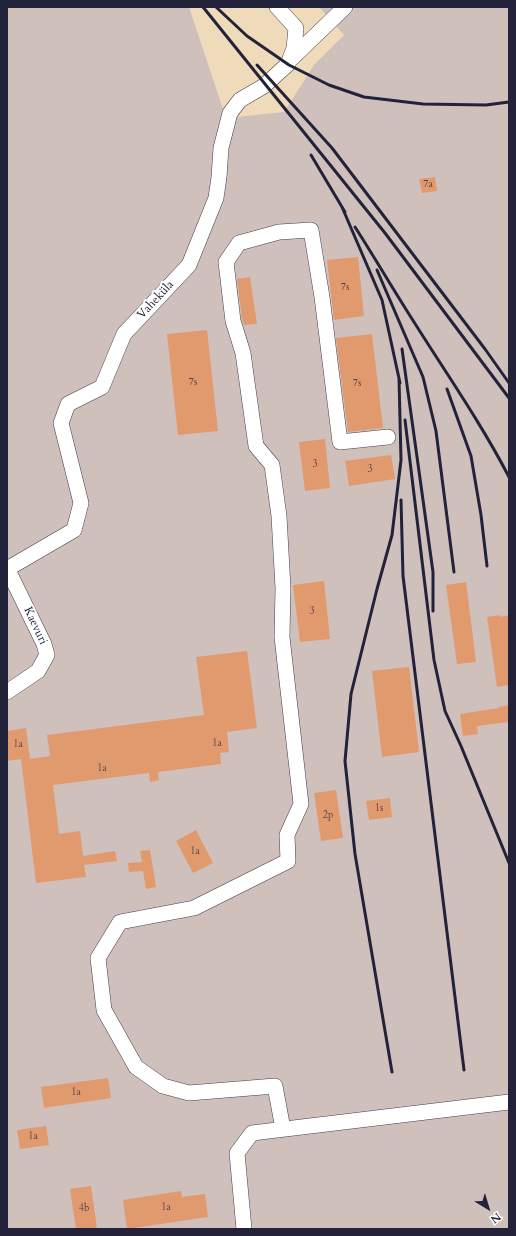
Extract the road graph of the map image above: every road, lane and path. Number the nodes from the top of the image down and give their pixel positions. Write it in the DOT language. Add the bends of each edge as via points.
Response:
graph roads {
  1 [pos="277,7"];
  2 [pos="345,7"];
  3 [pos="290,60"];
  4 [pos="388,437"];
  5 [pos="7,569"];
  6 [pos="7,692"];
  7 [pos="509,1102"];
  8 [pos="282,1129"];
  9 [pos="244,1229"];
  1 -- 3 [label="street, Vaheküla" via="296,28"];
  2 -- 3 [label="street"];
  3 -- 5 [label="street, Vaheküla" via="266,85 240,100 230,113 221,148 216,198 189,265 124,334 102,386 68,404 61,423 81,503 74,530"];
  4 -- 8 [label="street" via="340,442 311,230 279,232 239,243 226,262 228,289 233,321 243,353 256,446 272,465 279,516 283,588 282,638 301,804 287,835 288,861 194,908 120,922 98,958 104,1010 136,1067 163,1086 189,1093 275,1086"];
  5 -- 6 [label="street, Kaevuri" via="47,655 38,671"];
  7 -- 8 [label="street"];
  8 -- 9 [label="street" via="252,1132 237,1153"];
}
